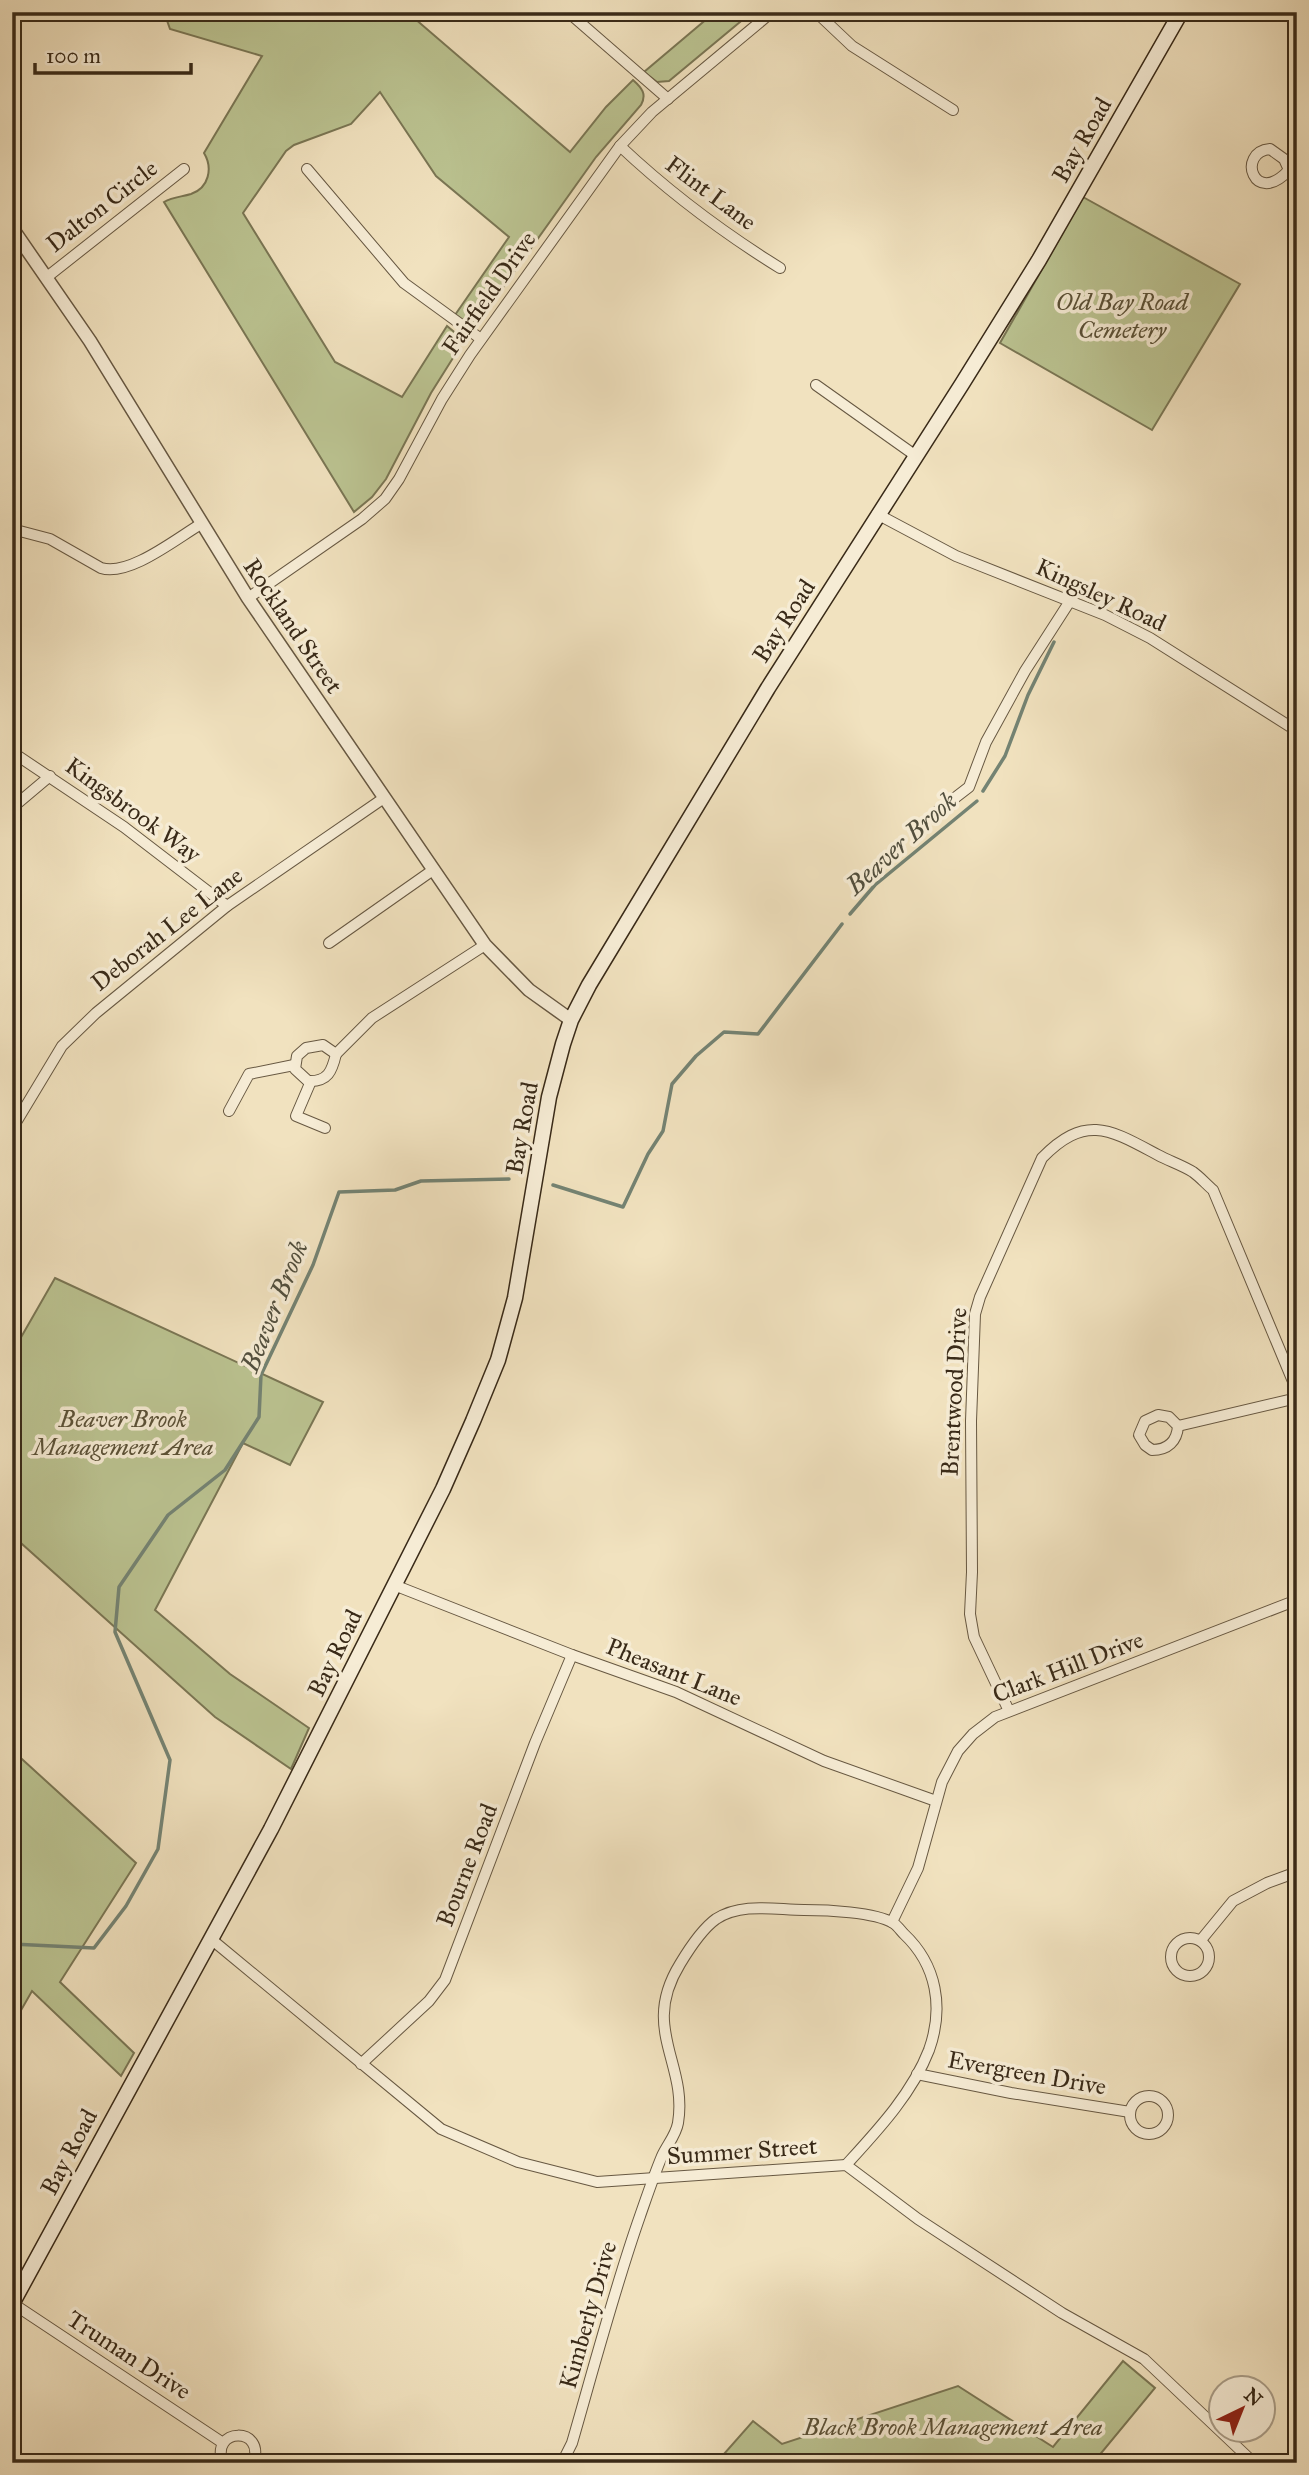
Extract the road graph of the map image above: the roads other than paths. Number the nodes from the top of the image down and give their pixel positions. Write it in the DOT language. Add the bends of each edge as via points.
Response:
graph roads {
  1 [pos="568,12"];
  2 [pos="772,12"];
  3 [pos="816,12"];
  4 [pos="1181,12"];
  5 [pos="668,99"];
  6 [pos="953,110"];
  7 [pos="620,146"];
  8 [pos="184,169"];
  9 [pos="307,169"];
  10 [pos="12,228"];
  11 [pos="780,268"];
  12 [pos="47,277"];
  13 [pos="481,339"];
  14 [pos="816,386"];
  15 [pos="916,456"];
  16 [pos="877,514"];
  17 [pos="201,524"];
  18 [pos="12,528"];
  19 [pos="247,598"];
  20 [pos="1070,601"];
  21 [pos="1297,731"];
  22 [pos="12,752"];
  23 [pos="50,776"];
  24 [pos="384,798"];
  25 [pos="12,808"];
  26 [pos="934,814"];
  27 [pos="433,870"];
  28 [pos="227,906"];
  29 [pos="329,943"];
  30 [pos="485,945"];
  31 [pos="571,1020"];
  32 [pos="336,1054"];
  33 [pos="294,1065"];
  34 [pos="311,1081"];
  35 [pos="12,1104"];
  36 [pos="229,1111"];
  37 [pos="21,1112"];
  38 [pos="325,1128"];
  39 [pos="12,1129"];
  40 [pos="1297,1391"];
  41 [pos="1297,1398"];
  42 [pos="1178,1426"];
  43 [pos="394,1585"];
  44 [pos="1297,1600"];
  45 [pos="572,1655"];
  46 [pos="1009,1711"];
  47 [pos="936,1801"];
  48 [pos="1297,1872"];
  49 [pos="892,1922"];
  50 [pos="211,1939"];
  51 [pos="1201,1940"];
  52 [pos="361,2064"];
  53 [pos="917,2074"];
  54 [pos="1130,2112"];
  55 [pos="846,2165"];
  56 [pos="654,2178"];
  57 [pos="12,2303"];
  58 [pos="223,2442"];
  59 [pos="223,2463"];
  60 [pos="253,2463"];
  61 [pos="562,2463"];
  62 [pos="1254,2463"];
  1 -- 5 [label="street"];
  2 -- 5 [label="street, Fairfield Drive"];
  3 -- 6 [label="street" via="852,46"];
  4 -- 15 [label="main road, Bay Road" via="1039,260"];
  5 -- 7 [label="street, Fairfield Drive"];
  7 -- 11 [label="street, Flint Lane" via="698,214"];
  7 -- 13 [label="street, Fairfield Drive"];
  8 -- 12 [label="street, Dalton Circle"];
  9 -- 13 [label="street" via="404,283"];
  10 -- 12 [label="street, Rockland Street"];
  12 -- 17 [label="street, Rockland Street"];
  13 -- 19 [label="street, Fairfield Drive" via="385,499"];
  14 -- 15 [label="street"];
  15 -- 16 [label="main road, Bay Road"];
  16 -- 20 [label="street, Kingsley Road" via="956,556"];
  16 -- 31 [label="main road, Bay Road"];
  17 -- 18 [label="street" via="128,567 111,571 50,539"];
  17 -- 19 [label="street, Rockland Street"];
  19 -- 24 [label="street, Rockland Street"];
  20 -- 21 [label="street, Kingsley Road" via="1150,638"];
  20 -- 26 [label="street" via="986,742 969,787"];
  22 -- 23 [label="street, Kingsbrook Way"];
  23 -- 25 [label="street"];
  23 -- 28 [label="street, Kingsbrook Way"];
  24 -- 27 [label="street, Rockland Street"];
  24 -- 28 [label="street, Deborah Lee Lane"];
  27 -- 29 [label="street"];
  27 -- 30 [label="street, Rockland Street"];
  28 -- 37 [label="street, Deborah Lee Lane" via="73,1033"];
  30 -- 31 [label="street, Rockland Street" via="529,990"];
  30 -- 32 [label="street" via="372,1018"];
  31 -- 43 [label="main road, Bay Road" via="549,1097 515,1298 498,1360 443,1489"];
  32 -- 33 [label="street" via="323,1045 312,1046 299,1053"];
  32 -- 34 [label="street" via="327,1076"];
  33 -- 34 [label="street" via="298,1074"];
  33 -- 36 [label="street" via="249,1074"];
  34 -- 38 [label="street" via="296,1116"];
  35 -- 37 [label="street"];
  37 -- 39 [label="street, Deborah Lee Lane"];
  40 -- 46 [label="street, Brentwood Drive" via="1213,1190 1193,1172 1123,1135 1102,1129 1057,1143 1042,1158 975,1314 970,1614 974,1637"];
  41 -- 42 [label="street"];
  43 -- 45 [label="street, Pheasant Lane"];
  43 -- 50 [label="main road, Bay Road"];
  44 -- 46 [label="street, Clark Hill Drive"];
  45 -- 47 [label="street, Pheasant Lane" via="676,1692 824,1761"];
  45 -- 52 [label="street, Bourne Road" via="445,1980 429,2001"];
  46 -- 47 [label="street, Clark Hill Drive" via="988,1722 958,1751"];
  47 -- 49 [label="street, Clark Hill Drive" via="918,1868"];
  48 -- 51 [label="street" via="1233,1901"];
  49 -- 53 [label="street" via="914,1943 929,1966 935,1987 938,2011"];
  49 -- 56 [label="street, Kimberly Drive" via="844,1912 762,1908 727,1914 708,1927 680,1965 663,2006 679,2114"];
  50 -- 52 [label="street, Summer Street"];
  50 -- 57 [label="main road, Bay Road"];
  51 -- 51 [label="street" via="1210,1955 1208,1966 1194,1976 1182,1974 1173,1966 1173,1947 1189,1937"];
  52 -- 56 [label="street, Summer Street" via="441,2129 518,2162 597,2182"];
  53 -- 54 [label="street, Evergreen Drive"];
  53 -- 55 [label="street" via="886,2120"];
  55 -- 56 [label="street, Summer Street"];
  55 -- 62 [label="street, Summer Street" via="918,2219 1062,2313 1144,2359"];
  56 -- 61 [label="street, Kimberly Drive" via="617,2285 572,2444"];
  57 -- 58 [label="street, Truman Drive"];
  58 -- 59 [label="street"];
  58 -- 60 [label="street" via="237,2435 248,2438 256,2451"];
}
